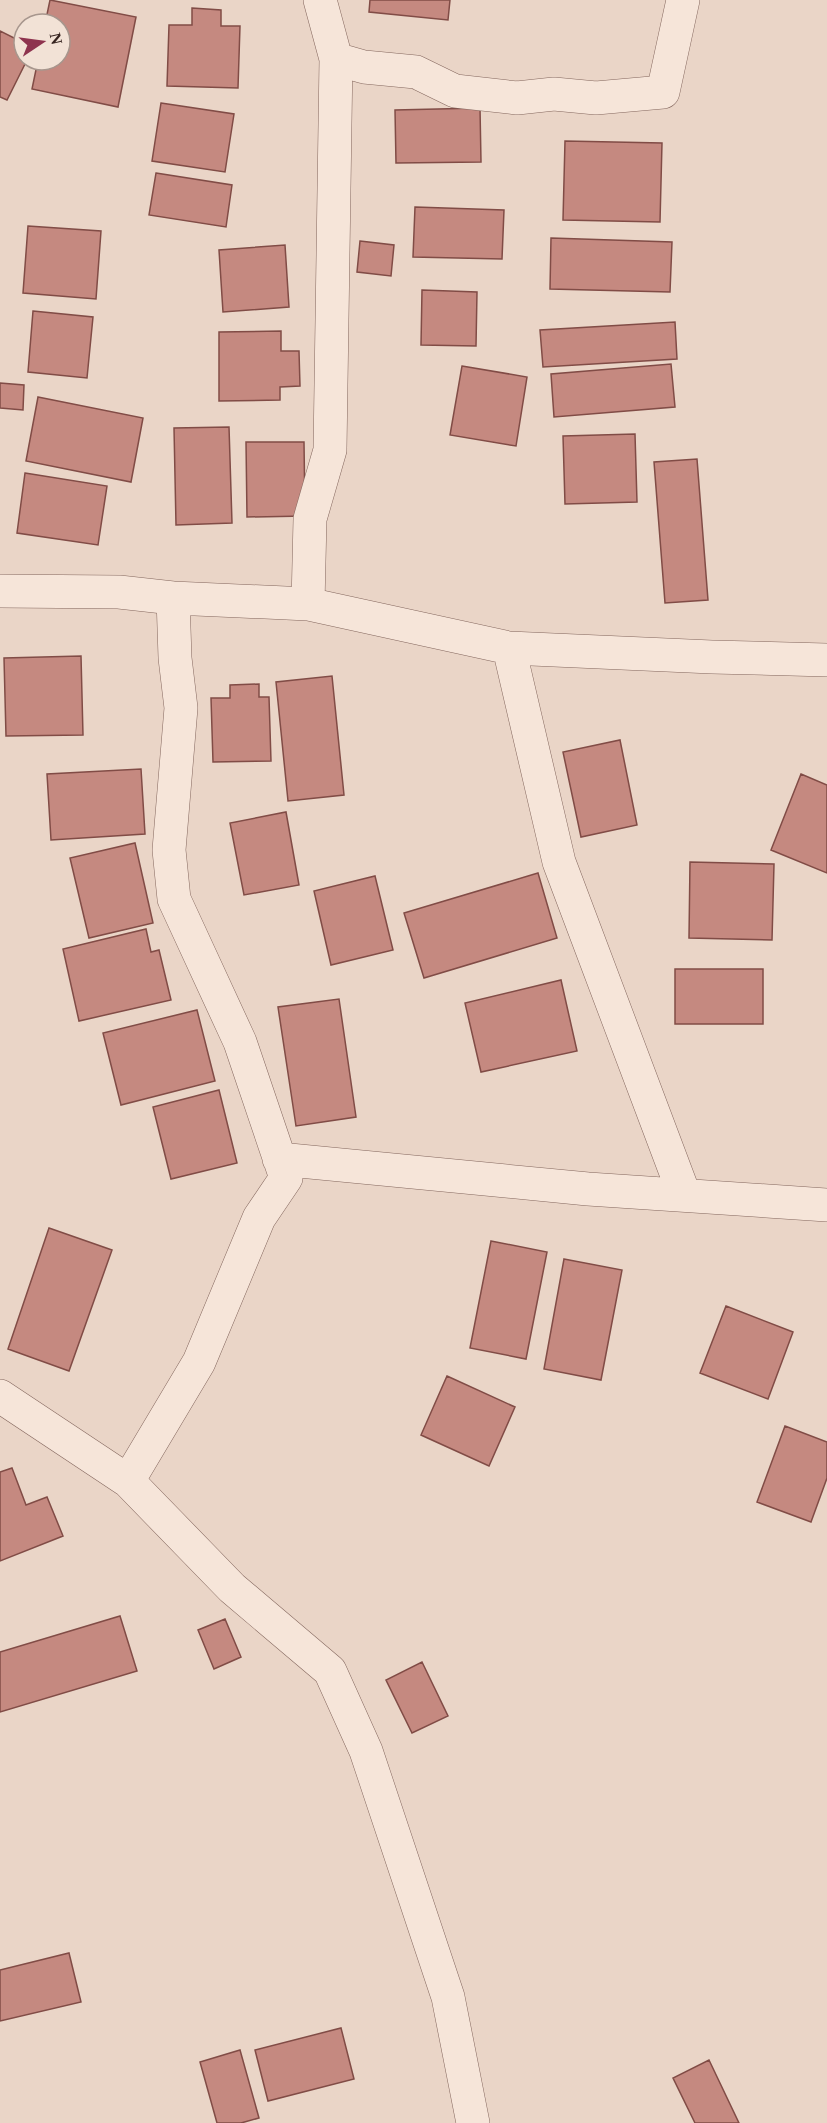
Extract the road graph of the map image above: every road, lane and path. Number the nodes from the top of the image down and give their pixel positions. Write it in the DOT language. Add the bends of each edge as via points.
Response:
graph roads {
  1 [pos="320,0"];
  2 [pos="683,0"];
  3 [pos="336,59"];
  4 [pos="0,591"];
  5 [pos="173,598"];
  6 [pos="308,604"];
  7 [pos="509,648"];
  8 [pos="827,660"];
  9 [pos="279,1159"];
  10 [pos="684,1194"];
  11 [pos="827,1205"];
  12 [pos="0,1396"];
  13 [pos="128,1481"];
  14 [pos="473,2123"];
  1 -- 3 [label="street"];
  2 -- 3 [label="street" via="663,92 596,98 554,94 517,98 455,91 416,72 364,67"];
  3 -- 6 [label="street" via="330,450 310,519"];
  4 -- 5 [label="street" via="119,592"];
  5 -- 6 [label="street"];
  5 -- 9 [label="street" via="181,708 169,850 174,899 240,1042"];
  6 -- 7 [label="street"];
  7 -- 8 [label="street"];
  7 -- 10 [label="street" via="559,862"];
  9 -- 10 [label="street" via="588,1189"];
  9 -- 13 [label="street" via="286,1178 259,1218 199,1362"];
  10 -- 11 [label="street"];
  12 -- 13 [label="street"];
  13 -- 14 [label="street" via="232,1588 330,1671 366,1751 448,1997"];
}
